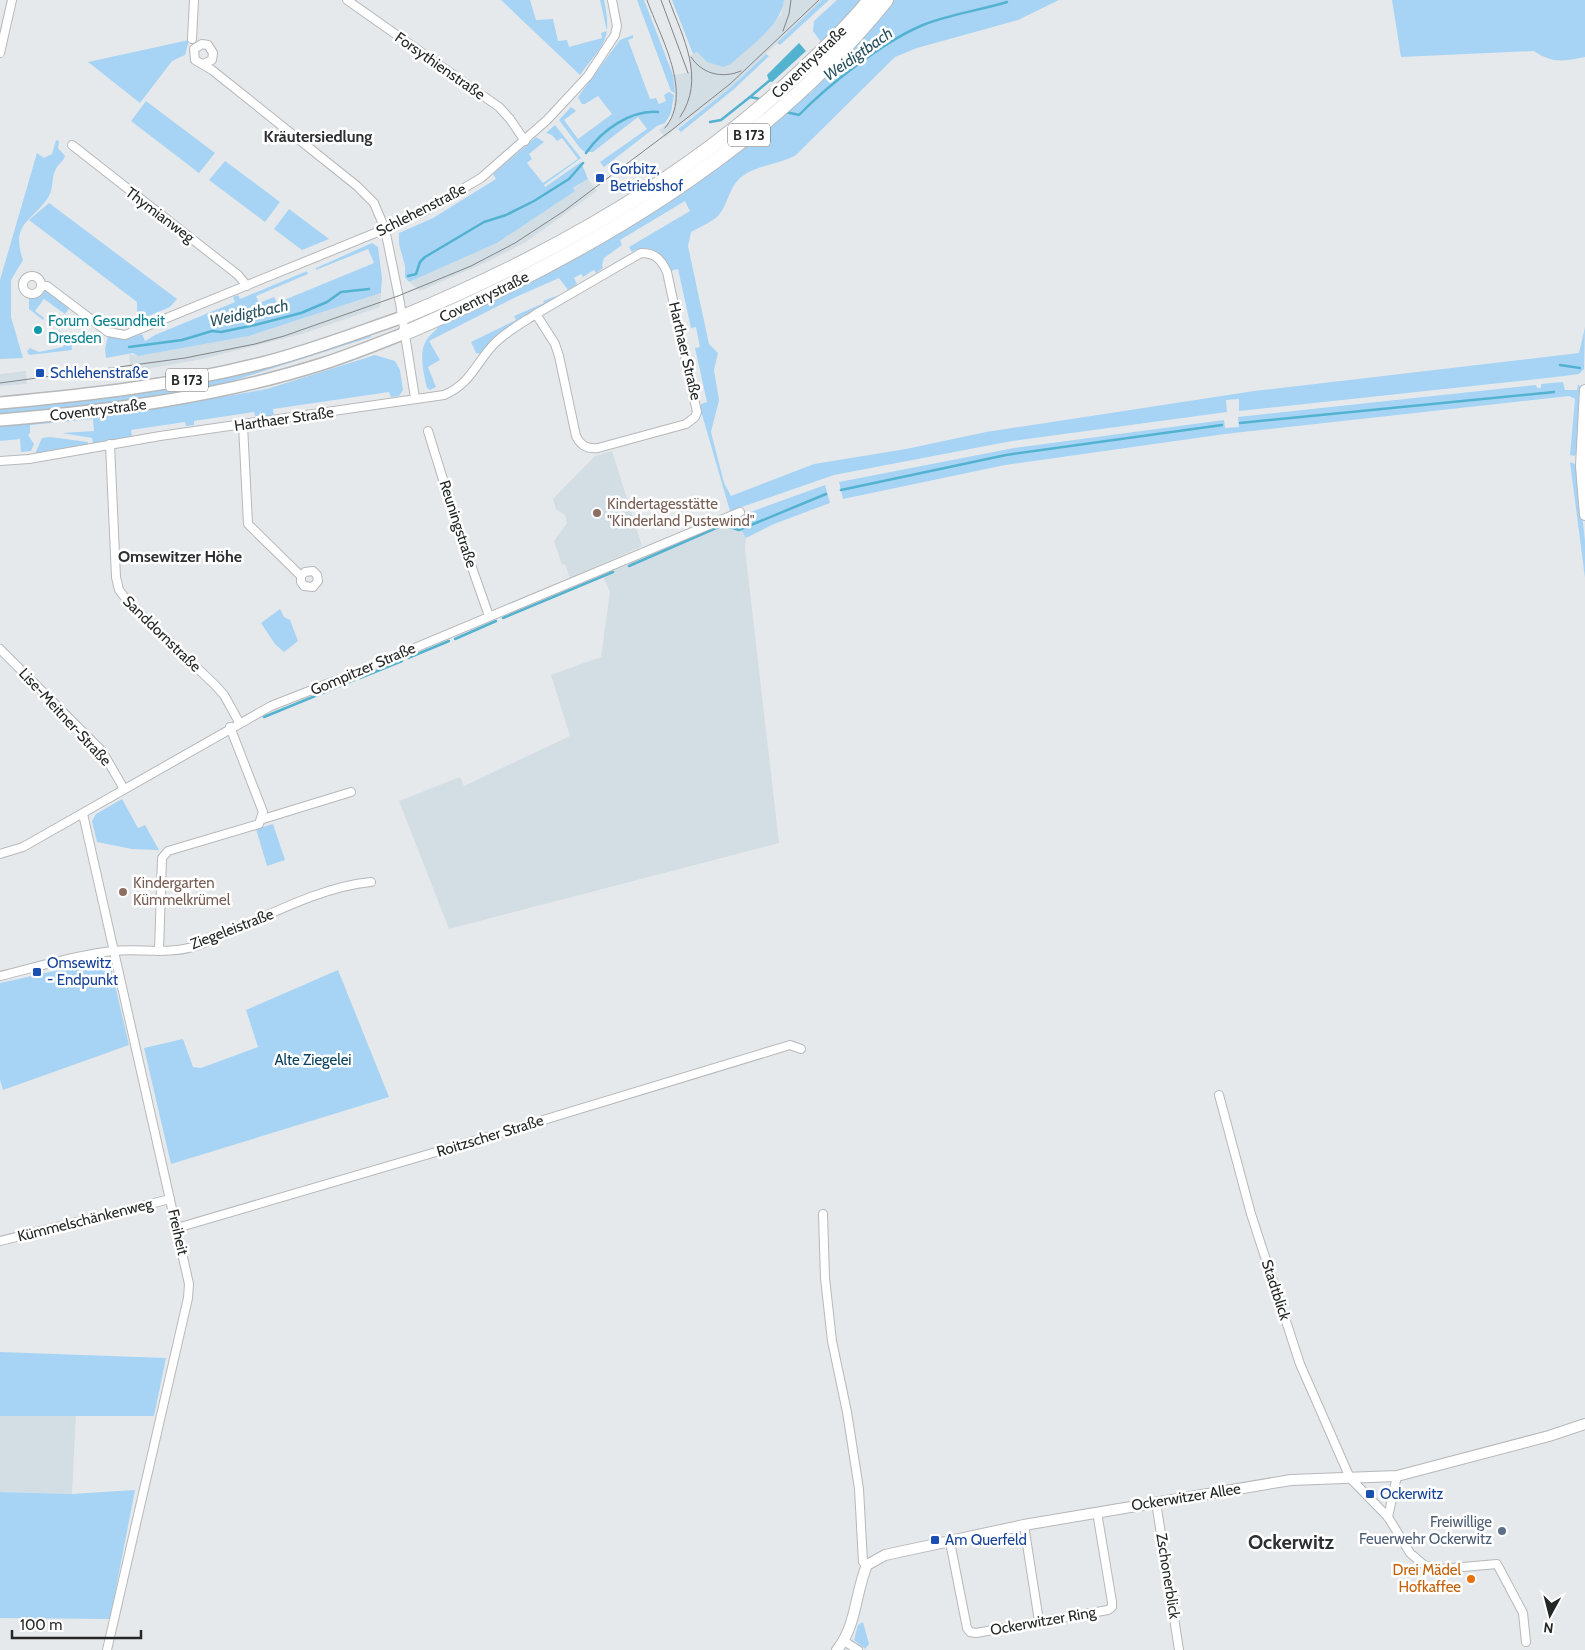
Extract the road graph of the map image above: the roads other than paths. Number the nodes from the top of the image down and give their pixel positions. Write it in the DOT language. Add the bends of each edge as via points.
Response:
graph roads {
  1 [pos="12,0"];
  2 [pos="194,0"];
  3 [pos="347,0"];
  4 [pos="612,0"];
  5 [pos="870,0"];
  6 [pos="886,0"];
  7 [pos="192,39"];
  8 [pos="0,53"];
  9 [pos="203,64"];
  10 [pos="525,141"];
  11 [pos="72,145"];
  12 [pos="385,229"];
  13 [pos="41,286"];
  14 [pos="247,286"];
  15 [pos="536,314"];
  16 [pos="403,317"];
  17 [pos="405,333"];
  18 [pos="1585,390"];
  19 [pos="415,398"];
  20 [pos="0,403"];
  21 [pos="0,420"];
  22 [pos="242,425"];
  23 [pos="428,431"];
  24 [pos="110,444"];
  25 [pos="0,461"];
  26 [pos="740,512"];
  27 [pos="1585,515"];
  28 [pos="301,576"];
  29 [pos="489,616"];
  30 [pos="0,649"];
  31 [pos="239,722"];
  32 [pos="230,728"];
  33 [pos="124,789"];
  34 [pos="351,792"];
  35 [pos="83,814"];
  36 [pos="263,819"];
  37 [pos="0,854"];
  38 [pos="371,882"];
  39 [pos="112,951"];
  40 [pos="159,951"];
  41 [pos="0,976"];
  42 [pos="802,1049"];
  43 [pos="1220,1095"];
  44 [pos="170,1199"];
  45 [pos="823,1214"];
  46 [pos="177,1228"];
  47 [pos="0,1241"];
  48 [pos="1585,1424"];
  49 [pos="1397,1476"];
  50 [pos="1350,1478"];
  51 [pos="1156,1502"];
  52 [pos="1097,1512"];
  53 [pos="1388,1517"];
  54 [pos="1024,1525"];
  55 [pos="950,1542"];
  56 [pos="867,1565"];
  57 [pos="1039,1621"];
  58 [pos="844,1641"];
  59 [pos="1526,1642"];
  60 [pos="108,1650"];
  61 [pos="837,1650"];
  62 [pos="858,1650"];
  63 [pos="1179,1650"];
  1 -- 8 [label="street"];
  2 -- 7 [label="street"];
  3 -- 10 [label="street, Forsythienstraße" via="499,108"];
  4 -- 10 [label="street, Schlehenstraße" via="617,26 608,49 588,76"];
  5 -- 16 [label="highway, Coventrystraße / B 173" via="774,98 708,149 628,203 534,257"];
  6 -- 17 [label="highway, Coventrystraße / B 173" via="835,59 786,104 716,160 602,235 542,269"];
  9 -- 12 [label="street" via="357,186 374,203"];
  10 -- 12 [label="street, Schlehenstraße" via="481,178 425,211"];
  11 -- 14 [label="street, Thymianweg" via="238,275"];
  12 -- 14 [label="street, Schlehenstraße"];
  12 -- 16 [label="street"];
  13 -- 14 [label="street, Schlehenstraße" via="47,286 108,332 125,335"];
  15 -- 15 [label="street, Harthaer Straße" via="635,255 652,254 660,259 667,272 698,407 695,417 686,424 605,446 592,449 584,446 576,436 555,344"];
  15 -- 19 [label="street, Harthaer Straße" via="495,343 466,383 456,390 444,395"];
  16 -- 17 [label="street"];
  16 -- 20 [label="main road, Coventrystraße / B 173" via="317,347 208,376 130,389"];
  17 -- 19 [label="street"];
  17 -- 21 [label="main road, Coventrystraße / B 173" via="322,364 197,396 70,414"];
  18 -- 27 [label="street" via="1581,466"];
  19 -- 22 [label="street, Harthaer Straße"];
  22 -- 24 [label="street, Harthaer Straße"];
  22 -- 28 [label="street" via="247,521"];
  23 -- 29 [label="street, Reuningstraße"];
  24 -- 25 [label="street, Harthaer Straße"];
  24 -- 31 [label="street, Sanddornstraße" via="119,590 215,685"];
  26 -- 29 [label="street, Gompitzer Straße"];
  29 -- 31 [label="street, Gompitzer Straße"];
  30 -- 33 [label="street, Lise-Meitner-Straße" via="102,752"];
  31 -- 32 [label="street, Gompitzer Straße"];
  32 -- 33 [label="street, Gompitzer Straße"];
  32 -- 36 [label="street"];
  33 -- 35 [label="street, Gompitzer Straße"];
  34 -- 36 [label="street"];
  35 -- 37 [label="street, Gompitzer Straße" via="23,848"];
  35 -- 39 [label="street, Freiheit"];
  36 -- 40 [label="street" via="260,824 168,851 162,858"];
  38 -- 40 [label="street, Ziegeleistraße" via="352,884 194,946"];
  39 -- 40 [label="street, Ziegeleistraße"];
  39 -- 41 [label="street, Ziegeleistraße"];
  39 -- 44 [label="street, Freiheit"];
  42 -- 46 [label="street, Roitzscher Straße" via="790,1045"];
  43 -- 50 [label="street, Stadtblick" via="1251,1214 1300,1364"];
  44 -- 46 [label="street, Freiheit"];
  44 -- 47 [label="street, Kümmelschänkenweg"];
  45 -- 56 [label="street" via="825,1278 832,1341 847,1412 859,1489 864,1562"];
  46 -- 60 [label="street, Freiheit" via="189,1291"];
  48 -- 49 [label="street, Ockerwitzer Allee"];
  49 -- 50 [label="street, Ockerwitzer Allee"];
  49 -- 53 [label="street"];
  50 -- 51 [label="street, Ockerwitzer Allee" via="1291,1480"];
  50 -- 53 [label="street"];
  51 -- 52 [label="street, Ockerwitzer Allee"];
  51 -- 63 [label="street, Zschonerblick"];
  52 -- 54 [label="street, Ockerwitzer Allee"];
  52 -- 57 [label="street, Ockerwitzer Ring" via="1112,1607"];
  53 -- 59 [label="street" via="1410,1553 1424,1565 1440,1569 1497,1564 1523,1613"];
  54 -- 55 [label="street, Ockerwitzer Allee"];
  54 -- 57 [label="street"];
  55 -- 56 [label="street, Ockerwitzer Allee" via="884,1555"];
  55 -- 57 [label="street, Ockerwitzer Ring" via="970,1632"];
  56 -- 58 [label="street"];
  58 -- 61 [label="street"];
  58 -- 62 [label="street"];
}
